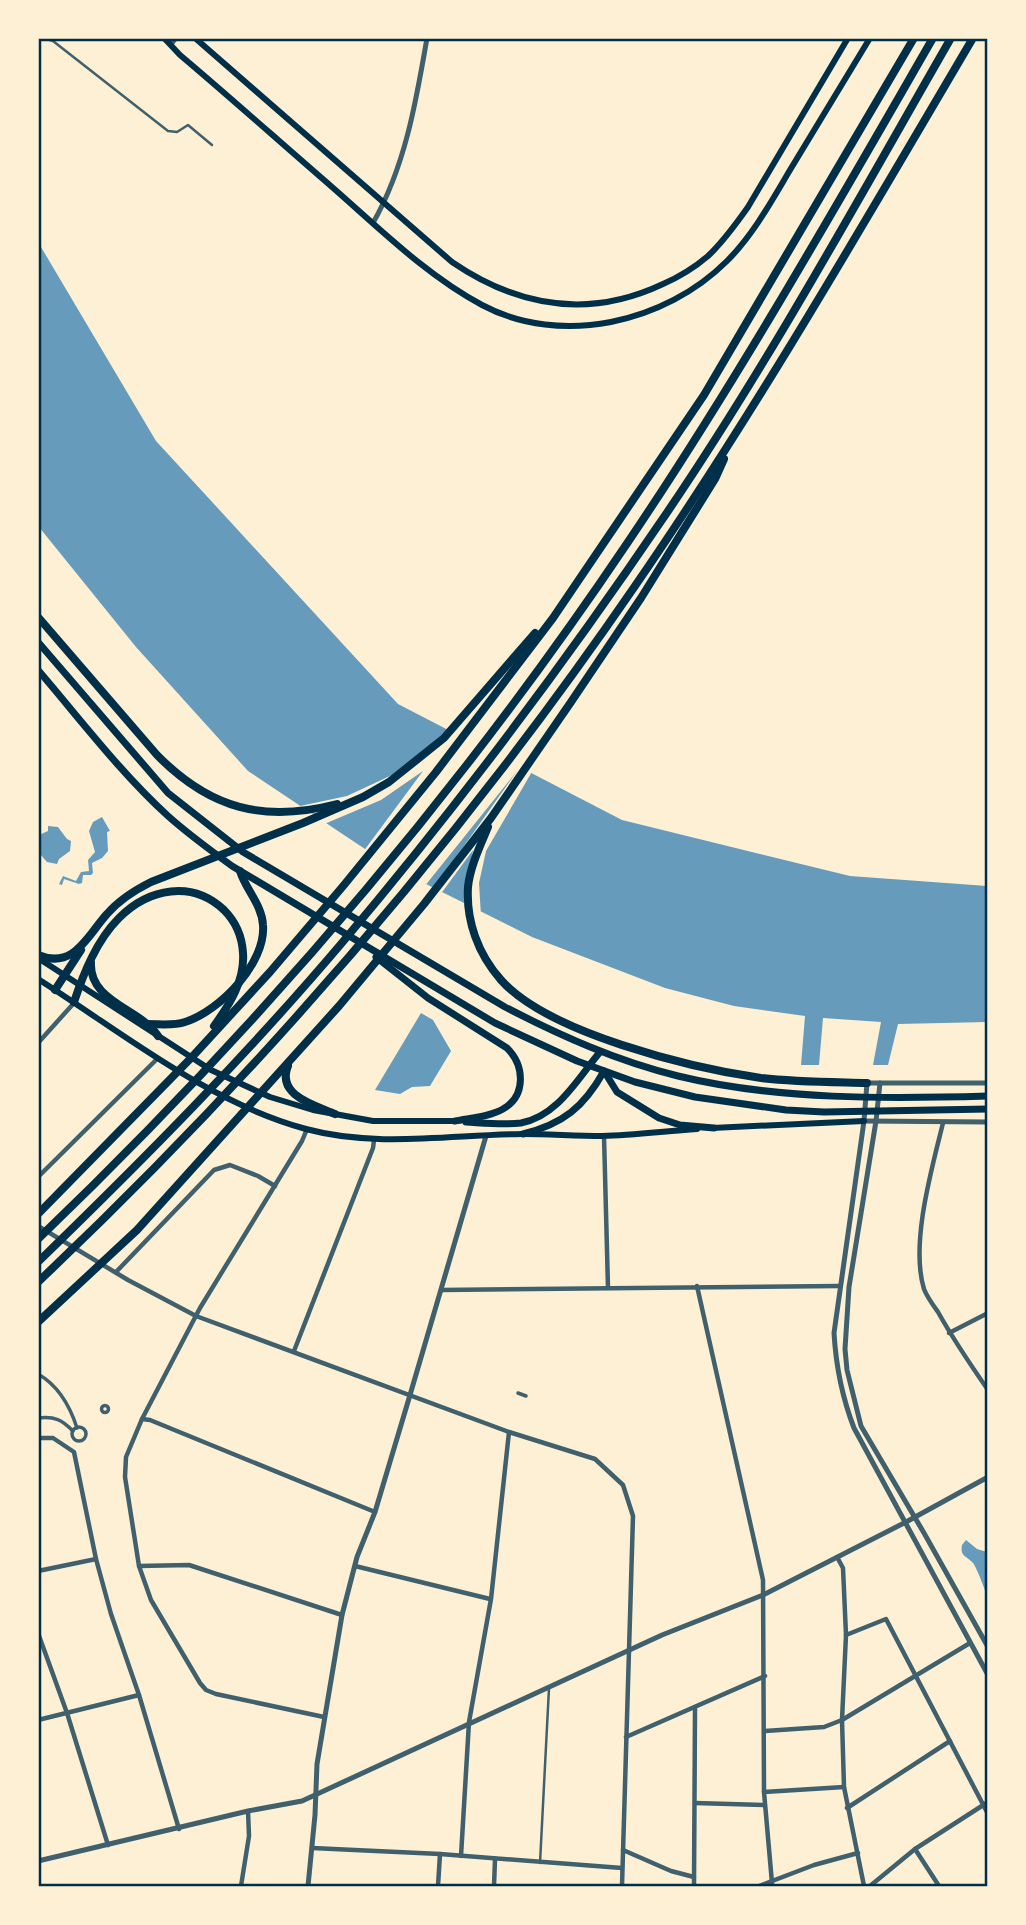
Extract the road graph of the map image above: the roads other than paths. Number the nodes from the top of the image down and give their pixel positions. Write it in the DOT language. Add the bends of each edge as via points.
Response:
graph roads {
  1 [pos="44,38"];
  2 [pos="164,38"];
  3 [pos="176,38"];
  4 [pos="195,38"];
  5 [pos="428,38"];
  6 [pos="848,38"];
  7 [pos="870,38"];
  8 [pos="914,38"];
  9 [pos="933,38"];
  10 [pos="951,38"];
  11 [pos="973,38"];
  12 [pos="54,40"];
  13 [pos="170,45"];
  14 [pos="212,145"];
  15 [pos="384,204"];
  16 [pos="373,223"];
  17 [pos="734,437"];
  18 [pos="584,574"];
  19 [pos="38,617"];
  20 [pos="38,642"];
  21 [pos="38,670"];
  22 [pos="363,797"];
  23 [pos="491,818"];
  24 [pos="240,871"];
  25 [pos="90,935"];
  26 [pos="354,939"];
  27 [pos="38,957"];
  28 [pos="92,960"];
  29 [pos="65,975"];
  30 [pos="38,979"];
  31 [pos="80,985"];
  32 [pos="55,990"];
  33 [pos="74,1002"];
  34 [pos="148,1024"];
  35 [pos="158,1036"];
  36 [pos="38,1043"];
  37 [pos="600,1052"];
  38 [pos="295,1054"];
  39 [pos="192,1057"];
  40 [pos="158,1058"];
  41 [pos="589,1066"];
  42 [pos="604,1071"];
  43 [pos="867,1083"];
  44 [pos="880,1083"];
  45 [pos="988,1083"];
  46 [pos="260,1093"];
  47 [pos="866,1096"];
  48 [pos="878,1096"];
  49 [pos="988,1097"];
  50 [pos="247,1107"];
  51 [pos="988,1109"];
  52 [pos="864,1110"];
  53 [pos="877,1110"];
  54 [pos="335,1114"];
  55 [pos="455,1121"];
  56 [pos="863,1121"];
  57 [pos="876,1121"];
  58 [pos="988,1122"];
  59 [pos="943,1123"];
  60 [pos="714,1128"];
  61 [pos="307,1129"];
  62 [pos="523,1134"];
  63 [pos="485,1136"];
  64 [pos="604,1136"];
  65 [pos="374,1140"];
  66 [pos="38,1177"];
  67 [pos="275,1186"];
  68 [pos="38,1213"];
  69 [pos="38,1226"];
  70 [pos="38,1239"];
  71 [pos="38,1262"];
  72 [pos="116,1272"];
  73 [pos="38,1282"];
  74 [pos="697,1286"];
  75 [pos="839,1286"];
  76 [pos="608,1288"];
  77 [pos="441,1290"];
  78 [pos="988,1312"];
  79 [pos="196,1316"];
  80 [pos="38,1322"];
  81 [pos="949,1333"];
  82 [pos="293,1351"];
  83 [pos="38,1374"];
  84 [pos="988,1390"];
  85 [pos="518,1393"];
  86 [pos="410,1395"];
  87 [pos="526,1395"];
  88 [pos="38,1418"];
  89 [pos="142,1419"];
  90 [pos="75,1429"];
  91 [pos="509,1432"];
  92 [pos="38,1438"];
  93 [pos="74,1439"];
  94 [pos="67,1446"];
  95 [pos="988,1477"];
  96 [pos="375,1512"];
  97 [pos="915,1517"];
  98 [pos="906,1522"];
  99 [pos="837,1557"];
  100 [pos="96,1559"];
  101 [pos="139,1566"];
  102 [pos="355,1566"];
  103 [pos="38,1571"];
  104 [pos="763,1595"];
  105 [pos="491,1599"];
  106 [pos="342,1615"];
  107 [pos="38,1633"];
  108 [pos="846,1635"];
  109 [pos="970,1643"];
  110 [pos="988,1647"];
  111 [pos="629,1651"];
  112 [pos="988,1675"];
  113 [pos="765,1676"];
  114 [pos="916,1676"];
  115 [pos="549,1688"];
  116 [pos="139,1695"];
  117 [pos="695,1709"];
  118 [pos="67,1713"];
  119 [pos="324,1717"];
  120 [pos="38,1720"];
  121 [pos="842,1720"];
  122 [pos="469,1722"];
  123 [pos="765,1731"];
  124 [pos="626,1737"];
  125 [pos="950,1741"];
  126 [pos="844,1787"];
  127 [pos="764,1792"];
  128 [pos="315,1795"];
  129 [pos="695,1803"];
  130 [pos="985,1803"];
  131 [pos="764,1805"];
  132 [pos="847,1808"];
  133 [pos="248,1811"];
  134 [pos="988,1814"];
  135 [pos="180,1829"];
  136 [pos="108,1846"];
  137 [pos="312,1848"];
  138 [pos="915,1849"];
  139 [pos="622,1850"];
  140 [pos="858,1853"];
  141 [pos="440,1854"];
  142 [pos="461,1856"];
  143 [pos="495,1859"];
  144 [pos="38,1861"];
  145 [pos="540,1863"];
  146 [pos="622,1868"];
  147 [pos="694,1877"];
  148 [pos="772,1883"];
  149 [pos="241,1886"];
  150 [pos="307,1886"];
  151 [pos="438,1886"];
  152 [pos="494,1886"];
  153 [pos="622,1886"];
  154 [pos="630,1886"];
  155 [pos="694,1886"];
  156 [pos="759,1886"];
  157 [pos="864,1886"];
  158 [pos="870,1886"];
  159 [pos="939,1886"];
  1 -- 12 [label="lane"];
  2 -- 13 [label="main road"];
  3 -- 13 [label="street"];
  4 -- 15 [label="main road"];
  5 -- 15 [label="street" via="412,121"];
  6 -- 15 [label="main road" via="734,226 692,268 638,295 609,303 566,305 494,288 452,262"];
  7 -- 16 [label="main road" via="737,251 685,294 639,315 568,326 484,306 450,286"];
  8 -- 18 [label="highway" via="711,383"];
  9 -- 70 [label="highway" via="768,323 628,542 499,722 406,840 259,1012 141,1139"];
  10 -- 71 [label="highway" via="749,386 668,512 515,727 340,945 161,1141"];
  11 -- 17 [label="highway"];
  12 -- 14 [label="lane" via="168,131 177,132 188,125"];
  13 -- 16 [label="main road"];
  15 -- 16 [label="street"];
  17 -- 23 [label="highway" via="715,479 641,598"];
  17 -- 73 [label="highway" via="572,675 388,909 204,1116"];
  18 -- 22 [label="highway" via="444,738 409,768"];
  18 -- 39 [label="highway" via="403,813"];
  19 -- 22 [label="highway" via="157,755 197,790 266,812 293,813"];
  20 -- 37 [label="highway" via="168,793 221,836 505,1007"];
  21 -- 24 [label="highway" via="166,814"];
  22 -- 25 [label="highway" via="137,889 108,912"];
  23 -- 38 [label="highway"];
  23 -- 43 [label="highway" via="468,884 470,917 485,958 523,999 553,1017 673,1060 758,1077"];
  24 -- 26 [label="highway"];
  24 -- 34 [label="highway" via="263,925 255,962 206,1012 176,1024"];
  25 -- 27 [label="highway" via="63,959"];
  25 -- 29 [label="highway"];
  26 -- 41 [label="highway" via="495,1023"];
  26 -- 55 [label="highway" via="428,998 507,1048 516,1060 521,1077 509,1105 493,1114"];
  27 -- 29 [label="main road"];
  28 -- 31 [label="highway"];
  28 -- 34 [label="highway" via="94,978 106,995"];
  28 -- 39 [label="highway" via="99,942 121,916 153,894 171,890 200,894 226,912 242,940 241,977 233,998"];
  29 -- 31 [label="main road"];
  29 -- 32 [label="highway"];
  30 -- 32 [label="main road"];
  31 -- 33 [label="highway"];
  31 -- 35 [label="main road"];
  32 -- 33 [label="main road"];
  33 -- 36 [label="street"];
  33 -- 40 [label="main road"];
  34 -- 35 [label="highway"];
  35 -- 46 [label="main road" via="211,1070"];
  37 -- 41 [label="highway"];
  37 -- 47 [label="highway" via="682,1077 787,1093"];
  38 -- 46 [label="highway"];
  38 -- 54 [label="highway" via="285,1072 286,1084 296,1096"];
  39 -- 68 [label="highway"];
  40 -- 50 [label="main road"];
  40 -- 66 [label="street"];
  41 -- 42 [label="highway"];
  41 -- 55 [label="highway" via="542,1116 507,1124"];
  42 -- 52 [label="highway" via="729,1104 811,1112"];
  42 -- 60 [label="highway" via="617,1092 659,1118"];
  42 -- 62 [label="highway" via="577,1108 552,1125"];
  43 -- 44 [label="street"];
  43 -- 47 [label="street"];
  44 -- 45 [label="street"];
  44 -- 48 [label="street"];
  46 -- 50 [label="highway"];
  46 -- 54 [label="main road"];
  47 -- 48 [label="highway"];
  47 -- 52 [label="street"];
  48 -- 49 [label="highway"];
  48 -- 53 [label="street"];
  50 -- 61 [label="main road"];
  50 -- 80 [label="highway" via="137,1230"];
  51 -- 53 [label="highway"];
  52 -- 53 [label="highway"];
  52 -- 56 [label="street"];
  53 -- 57 [label="street"];
  54 -- 55 [label="main road" via="387,1122"];
  56 -- 57 [label="street"];
  56 -- 60 [label="main road"];
  56 -- 75 [label="street"];
  57 -- 59 [label="street"];
  57 -- 97 [label="street" via="849,1287 845,1349 861,1426"];
  58 -- 59 [label="street"];
  59 -- 81 [label="street" via="930,1176 920,1259 925,1289"];
  60 -- 64 [label="main road"];
  61 -- 65 [label="main road"];
  61 -- 67 [label="street"];
  62 -- 63 [label="main road"];
  62 -- 64 [label="main road"];
  63 -- 65 [label="main road"];
  63 -- 77 [label="street"];
  64 -- 76 [label="street"];
  65 -- 82 [label="street"];
  67 -- 72 [label="street" via="230,1166 214,1170"];
  67 -- 79 [label="street"];
  69 -- 72 [label="street"];
  72 -- 79 [label="street"];
  74 -- 75 [label="street"];
  74 -- 76 [label="street"];
  74 -- 104 [label="street"];
  75 -- 98 [label="street" via="836,1367 844,1403 863,1448"];
  76 -- 77 [label="street"];
  77 -- 86 [label="street"];
  78 -- 81 [label="street"];
  79 -- 82 [label="street"];
  79 -- 89 [label="street"];
  81 -- 84 [label="street"];
  82 -- 86 [label="street"];
  83 -- 90 [label="street" via="60,1392"];
  85 -- 87 [label="street"];
  86 -- 91 [label="street"];
  86 -- 96 [label="street"];
  88 -- 90 [label="street" via="53,1417"];
  89 -- 96 [label="street"];
  89 -- 101 [label="street" via="126,1457 125,1477"];
  90 -- 93 [label="street"];
  90 -- 93 [label="street" via="83,1429 86,1435"];
  91 -- 105 [label="street"];
  91 -- 111 [label="street" via="595,1459 622,1485 633,1516"];
  92 -- 94 [label="street" via="53,1437"];
  93 -- 94 [label="street"];
  94 -- 100 [label="street" via="74,1452 80,1473"];
  95 -- 97 [label="street"];
  96 -- 102 [label="street"];
  97 -- 98 [label="street"];
  97 -- 110 [label="street"];
  98 -- 99 [label="street"];
  98 -- 109 [label="street"];
  99 -- 104 [label="street"];
  99 -- 108 [label="street" via="843,1568"];
  100 -- 103 [label="street"];
  100 -- 116 [label="street"];
  101 -- 106 [label="street" via="189,1565"];
  101 -- 119 [label="street" via="151,1600 206,1690"];
  102 -- 105 [label="street"];
  102 -- 106 [label="street"];
  104 -- 111 [label="street"];
  104 -- 113 [label="street"];
  105 -- 122 [label="street"];
  106 -- 119 [label="street"];
  107 -- 118 [label="street"];
  108 -- 114 [label="street" via="886,1619"];
  108 -- 121 [label="street"];
  109 -- 112 [label="street"];
  109 -- 114 [label="street"];
  111 -- 115 [label="street"];
  111 -- 124 [label="street"];
  113 -- 117 [label="street"];
  113 -- 123 [label="street"];
  114 -- 121 [label="street"];
  114 -- 125 [label="street"];
  115 -- 122 [label="street"];
  115 -- 145 [label="lane"];
  116 -- 118 [label="street"];
  116 -- 135 [label="street"];
  117 -- 124 [label="street"];
  117 -- 129 [label="street"];
  118 -- 120 [label="street"];
  118 -- 136 [label="street"];
  119 -- 128 [label="street"];
  121 -- 123 [label="street" via="824,1727"];
  121 -- 126 [label="street"];
  122 -- 128 [label="street"];
  122 -- 142 [label="street"];
  123 -- 127 [label="street"];
  124 -- 139 [label="street"];
  125 -- 130 [label="street"];
  125 -- 132 [label="street"];
  126 -- 127 [label="street"];
  126 -- 132 [label="street"];
  127 -- 131 [label="street"];
  128 -- 133 [label="street"];
  128 -- 137 [label="street"];
  129 -- 131 [label="street"];
  129 -- 147 [label="street"];
  130 -- 134 [label="street"];
  130 -- 138 [label="street"];
  131 -- 148 [label="street"];
  132 -- 140 [label="street"];
  133 -- 135 [label="street"];
  133 -- 149 [label="street"];
  135 -- 136 [label="street"];
  136 -- 144 [label="street"];
  137 -- 141 [label="street"];
  137 -- 150 [label="street"];
  138 -- 158 [label="street"];
  138 -- 159 [label="street"];
  139 -- 146 [label="street"];
  139 -- 147 [label="street"];
  140 -- 148 [label="street"];
  140 -- 157 [label="street"];
  141 -- 142 [label="street"];
  141 -- 151 [label="street"];
  142 -- 143 [label="street"];
  143 -- 145 [label="street"];
  143 -- 152 [label="street"];
  145 -- 146 [label="street"];
  146 -- 153 [label="street"];
  147 -- 155 [label="street"];
  148 -- 156 [label="street"];
  153 -- 154 [label="street"];
}
